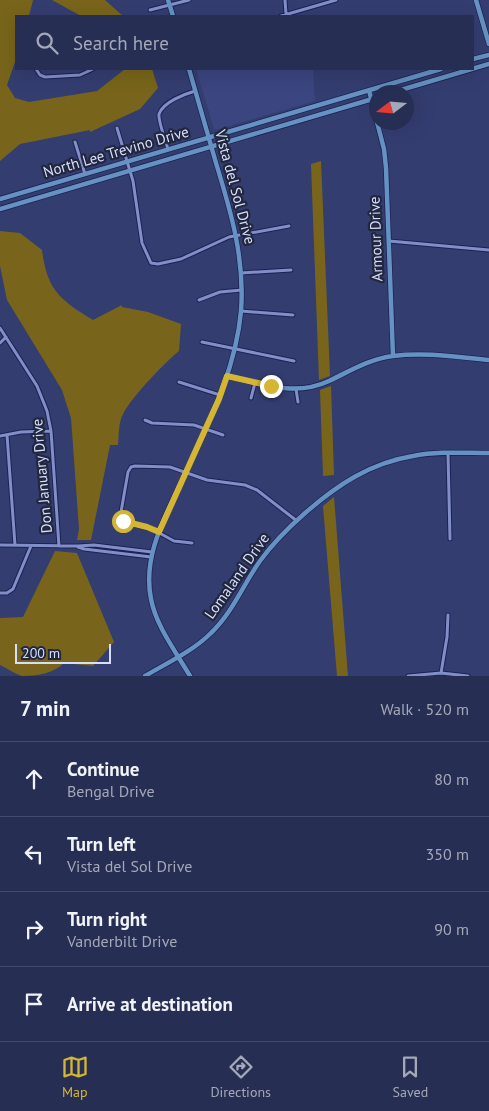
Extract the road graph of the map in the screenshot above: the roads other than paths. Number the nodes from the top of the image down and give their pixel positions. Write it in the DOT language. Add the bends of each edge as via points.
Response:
graph roads {
  1 [pos="189,0"];
  2 [pos="286,0"];
  3 [pos="336,0"];
  4 [pos="476,0"];
  5 [pos="169,2"];
  6 [pos="150,10"];
  7 [pos="286,14"];
  8 [pos="173,15"];
  9 [pos="489,44"];
  10 [pos="489,55"];
  11 [pos="474,59"];
  12 [pos="489,64"];
  13 [pos="474,69"];
  14 [pos="37,70"];
  15 [pos="90,70"];
  16 [pos="189,70"];
  17 [pos="437,70"];
  18 [pos="469,70"];
  19 [pos="433,71"];
  20 [pos="436,80"];
  21 [pos="386,85"];
  22 [pos="414,86"];
  23 [pos="369,90"];
  24 [pos="195,91"];
  25 [pos="369,100"];
  26 [pos="296,112"];
  27 [pos="299,120"];
  28 [pos="117,128"];
  29 [pos="379,130"];
  30 [pos="209,137"];
  31 [pos="75,142"];
  32 [pos="211,146"];
  33 [pos="168,150"];
  34 [pos="127,162"];
  35 [pos="130,171"];
  36 [pos="85,174"];
  37 [pos="0,199"];
  38 [pos="0,209"];
  39 [pos="289,226"];
  40 [pos="237,236"];
  41 [pos="388,241"];
  42 [pos="489,250"];
  43 [pos="292,270"];
  44 [pos="242,273"];
  45 [pos="242,290"];
  46 [pos="199,300"];
  47 [pos="241,311"];
  48 [pos="293,315"];
  49 [pos="0,328"];
  50 [pos="6,337"];
  51 [pos="202,342"];
  52 [pos="0,343"];
  53 [pos="235,348"];
  54 [pos="393,356"];
  55 [pos="489,360"];
  56 [pos="294,361"];
  57 [pos="227,376"];
  58 [pos="179,382"];
  59 [pos="254,383"];
  60 [pos="296,390"];
  61 [pos="220,395"];
  62 [pos="251,398"];
  63 [pos="298,402"];
  64 [pos="144,420"];
  65 [pos="205,429"];
  66 [pos="51,432"];
  67 [pos="7,435"];
  68 [pos="223,435"];
  69 [pos="0,436"];
  70 [pos="448,453"];
  71 [pos="489,453"];
  72 [pos="186,472"];
  73 [pos="297,521"];
  74 [pos="159,532"];
  75 [pos="450,539"];
  76 [pos="192,543"];
  77 [pos="0,545"];
  78 [pos="15,545"];
  79 [pos="31,546"];
  80 [pos="59,546"];
  81 [pos="151,555"];
  82 [pos="0,593"];
  83 [pos="448,615"];
  84 [pos="178,656"];
  85 [pos="441,673"];
  86 [pos="145,676"];
  87 [pos="190,676"];
  88 [pos="408,676"];
  89 [pos="468,676"];
  1 -- 5 [label="street"];
  2 -- 7 [label="street"];
  3 -- 7 [label="street"];
  4 -- 9 [label="main road"];
  5 -- 6 [label="street"];
  5 -- 8 [label="main road"];
  10 -- 11 [label="main road"];
  12 -- 13 [label="main road"];
  14 -- 15 [label="street" via="44,77 80,75"];
  16 -- 24 [label="main road, Vista del Sol Drive"];
  17 -- 19 [label="main road, North Lee Trevino Drive"];
  18 -- 20 [label="main road"];
  19 -- 20 [label="main road"];
  19 -- 21 [label="main road, North Lee Trevino Drive"];
  20 -- 22 [label="main road"];
  23 -- 26 [label="main road, North Lee Trevino Drive"];
  24 -- 30 [label="main road, Vista del Sol Drive"];
  24 -- 33 [label="street" via="175,98 161,112 159,118"];
  25 -- 27 [label="main road, North Lee Trevino Drive"];
  26 -- 27 [label="main road"];
  26 -- 30 [label="main road, North Lee Trevino Drive"];
  27 -- 32 [label="main road, North Lee Trevino Drive"];
  28 -- 34 [label="street"];
  29 -- 41 [label="main road, Armour Drive" via="384,149"];
  30 -- 32 [label="main road, Vista del Sol Drive"];
  30 -- 33 [label="main road, North Lee Trevino Drive"];
  31 -- 36 [label="street"];
  32 -- 35 [label="main road, North Lee Trevino Drive"];
  32 -- 40 [label="main road, Vista del Sol Drive"];
  33 -- 34 [label="main road, North Lee Trevino Drive"];
  34 -- 35 [label="street"];
  34 -- 36 [label="main road, North Lee Trevino Drive"];
  35 -- 38 [label="main road, North Lee Trevino Drive"];
  35 -- 40 [label="street" via="142,243 151,263 180,259 222,239"];
  36 -- 37 [label="main road, North Lee Trevino Drive"];
  39 -- 40 [label="street"];
  40 -- 44 [label="main road, Vista del Sol Drive"];
  41 -- 42 [label="street"];
  41 -- 54 [label="main road, Armour Drive"];
  43 -- 44 [label="street"];
  44 -- 45 [label="main road, Vista del Sol Drive"];
  45 -- 46 [label="street" via="220,292"];
  45 -- 47 [label="main road, Vista del Sol Drive"];
  47 -- 48 [label="street"];
  47 -- 53 [label="main road, Vista del Sol Drive"];
  49 -- 50 [label="street, Don January Drive"];
  50 -- 52 [label="street"];
  50 -- 66 [label="street, Don January Drive" via="43,398"];
  51 -- 53 [label="street"];
  53 -- 56 [label="street"];
  53 -- 57 [label="main road, Vista del Sol Drive"];
  54 -- 55 [label="main road"];
  54 -- 60 [label="main road" via="364,363 323,383"];
  57 -- 59 [label="main road"];
  57 -- 61 [label="main road, Vista del Sol Drive"];
  58 -- 61 [label="street"];
  59 -- 60 [label="main road"];
  59 -- 62 [label="street"];
  60 -- 63 [label="street"];
  61 -- 65 [label="main road, Vista del Sol Drive"];
  64 -- 65 [label="street" via="194,424"];
  65 -- 68 [label="street"];
  65 -- 72 [label="main road, Vista del Sol Drive"];
  66 -- 67 [label="street"];
  66 -- 80 [label="street, Don January Drive"];
  67 -- 69 [label="street"];
  67 -- 78 [label="street"];
  70 -- 71 [label="main road, Lomaland Drive"];
  70 -- 73 [label="main road, Lomaland Drive" via="406,457 364,471 332,490"];
  70 -- 75 [label="street"];
  72 -- 73 [label="street" via="207,480 254,488"];
  72 -- 74 [label="main road, Vista del Sol Drive"];
  72 -- 74 [label="street" via="170,466 135,466 129,470 121,519"];
  73 -- 84 [label="main road, Lomaland Drive" via="262,558 224,619 205,638"];
  74 -- 76 [label="street" via="174,541"];
  74 -- 81 [label="main road, Vista del Sol Drive"];
  77 -- 78 [label="street"];
  78 -- 79 [label="street"];
  79 -- 80 [label="street"];
  79 -- 82 [label="street" via="13,588 7,593"];
  80 -- 81 [label="street"];
  81 -- 84 [label="main road, Vista del Sol Drive" via="149,581 152,605"];
  83 -- 85 [label="street"];
  84 -- 86 [label="main road, Lomaland Drive"];
  84 -- 87 [label="main road, Vista del Sol Drive"];
  85 -- 88 [label="street"];
  85 -- 89 [label="street"];
}
